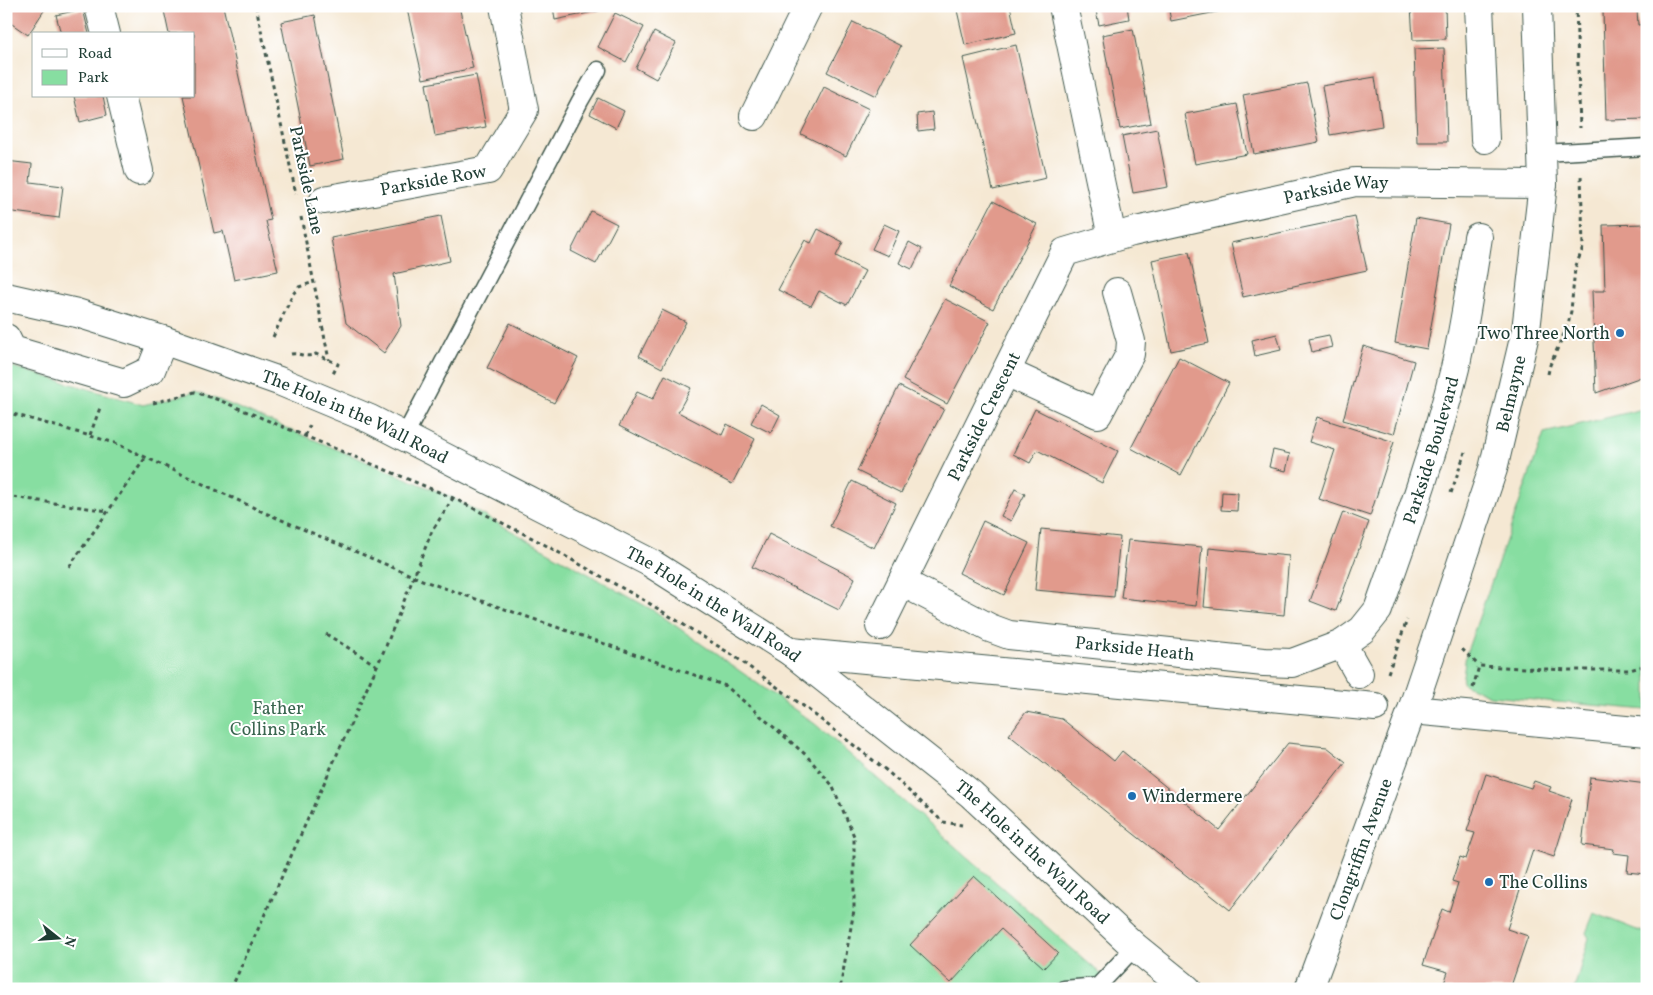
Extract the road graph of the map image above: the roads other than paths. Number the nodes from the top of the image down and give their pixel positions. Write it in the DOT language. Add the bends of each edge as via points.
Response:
graph roads {
  1 [pos="99,6"];
  2 [pos="504,6"];
  3 [pos="808,6"];
  4 [pos="1063,6"];
  5 [pos="1479,6"];
  6 [pos="1537,6"];
  7 [pos="106,32"];
  8 [pos="598,70"];
  9 [pos="121,98"];
  10 [pos="754,116"];
  11 [pos="1485,139"];
  12 [pos="1647,147"];
  13 [pos="1543,153"];
  14 [pos="139,171"];
  15 [pos="1543,184"];
  16 [pos="324,200"];
  17 [pos="1122,235"];
  18 [pos="1478,237"];
  19 [pos="1117,292"];
  20 [pos="6,297"];
  21 [pos="6,338"];
  22 [pos="164,340"];
  23 [pos="1006,372"];
  24 [pos="404,437"];
  25 [pos="902,582"];
  26 [pos="880,626"];
  27 [pos="1342,644"];
  28 [pos="791,652"];
  29 [pos="1359,674"];
  30 [pos="1375,707"];
  31 [pos="1412,710"];
  32 [pos="1647,732"];
  33 [pos="1135,947"];
  34 [pos="1064,989"];
  35 [pos="1187,989"];
  36 [pos="1309,989"];
  1 -- 7 [label="street"];
  2 -- 16 [label="street, Parkside Row" via="524,110 488,170"];
  3 -- 10 [label="street"];
  4 -- 17 [label="street"];
  5 -- 11 [label="street"];
  6 -- 13 [label="street, Belmayne"];
  8 -- 24 [label="lane"];
  9 -- 14 [label="street"];
  12 -- 13 [label="lane"];
  13 -- 15 [label="street, Belmayne"];
  15 -- 17 [label="street, Parkside Way" via="1356,182"];
  15 -- 31 [label="street, Belmayne" via="1526,330 1493,469"];
  17 -- 23 [label="street, Parkside Crescent" via="1065,252"];
  18 -- 27 [label="street, Parkside Boulevard" via="1465,321 1430,457 1378,610 1362,630"];
  19 -- 23 [label="street" via="1131,341 1130,354 1098,414"];
  20 -- 22 [label="street, The Hole in the Wall Road" via="77,313"];
  21 -- 22 [label="street" via="12,350 124,383 151,370"];
  22 -- 24 [label="street, The Hole in the Wall Road" via="279,381 370,419"];
  23 -- 25 [label="street, Parkside Crescent"];
  24 -- 28 [label="street, The Hole in the Wall Road" via="649,562"];
  25 -- 26 [label="street, Parkside Crescent"];
  25 -- 27 [label="street, Parkside Heath" via="1009,635 1273,662 1292,662"];
  27 -- 29 [label="street"];
  28 -- 30 [label="street"];
  28 -- 33 [label="street, The Hole in the Wall Road" via="971,794"];
  31 -- 32 [label="street"];
  31 -- 36 [label="street, Clongriffin Avenue"];
  33 -- 34 [label="lane" via="1098,986"];
  33 -- 35 [label="street, The Hole in the Wall Road"];
}
